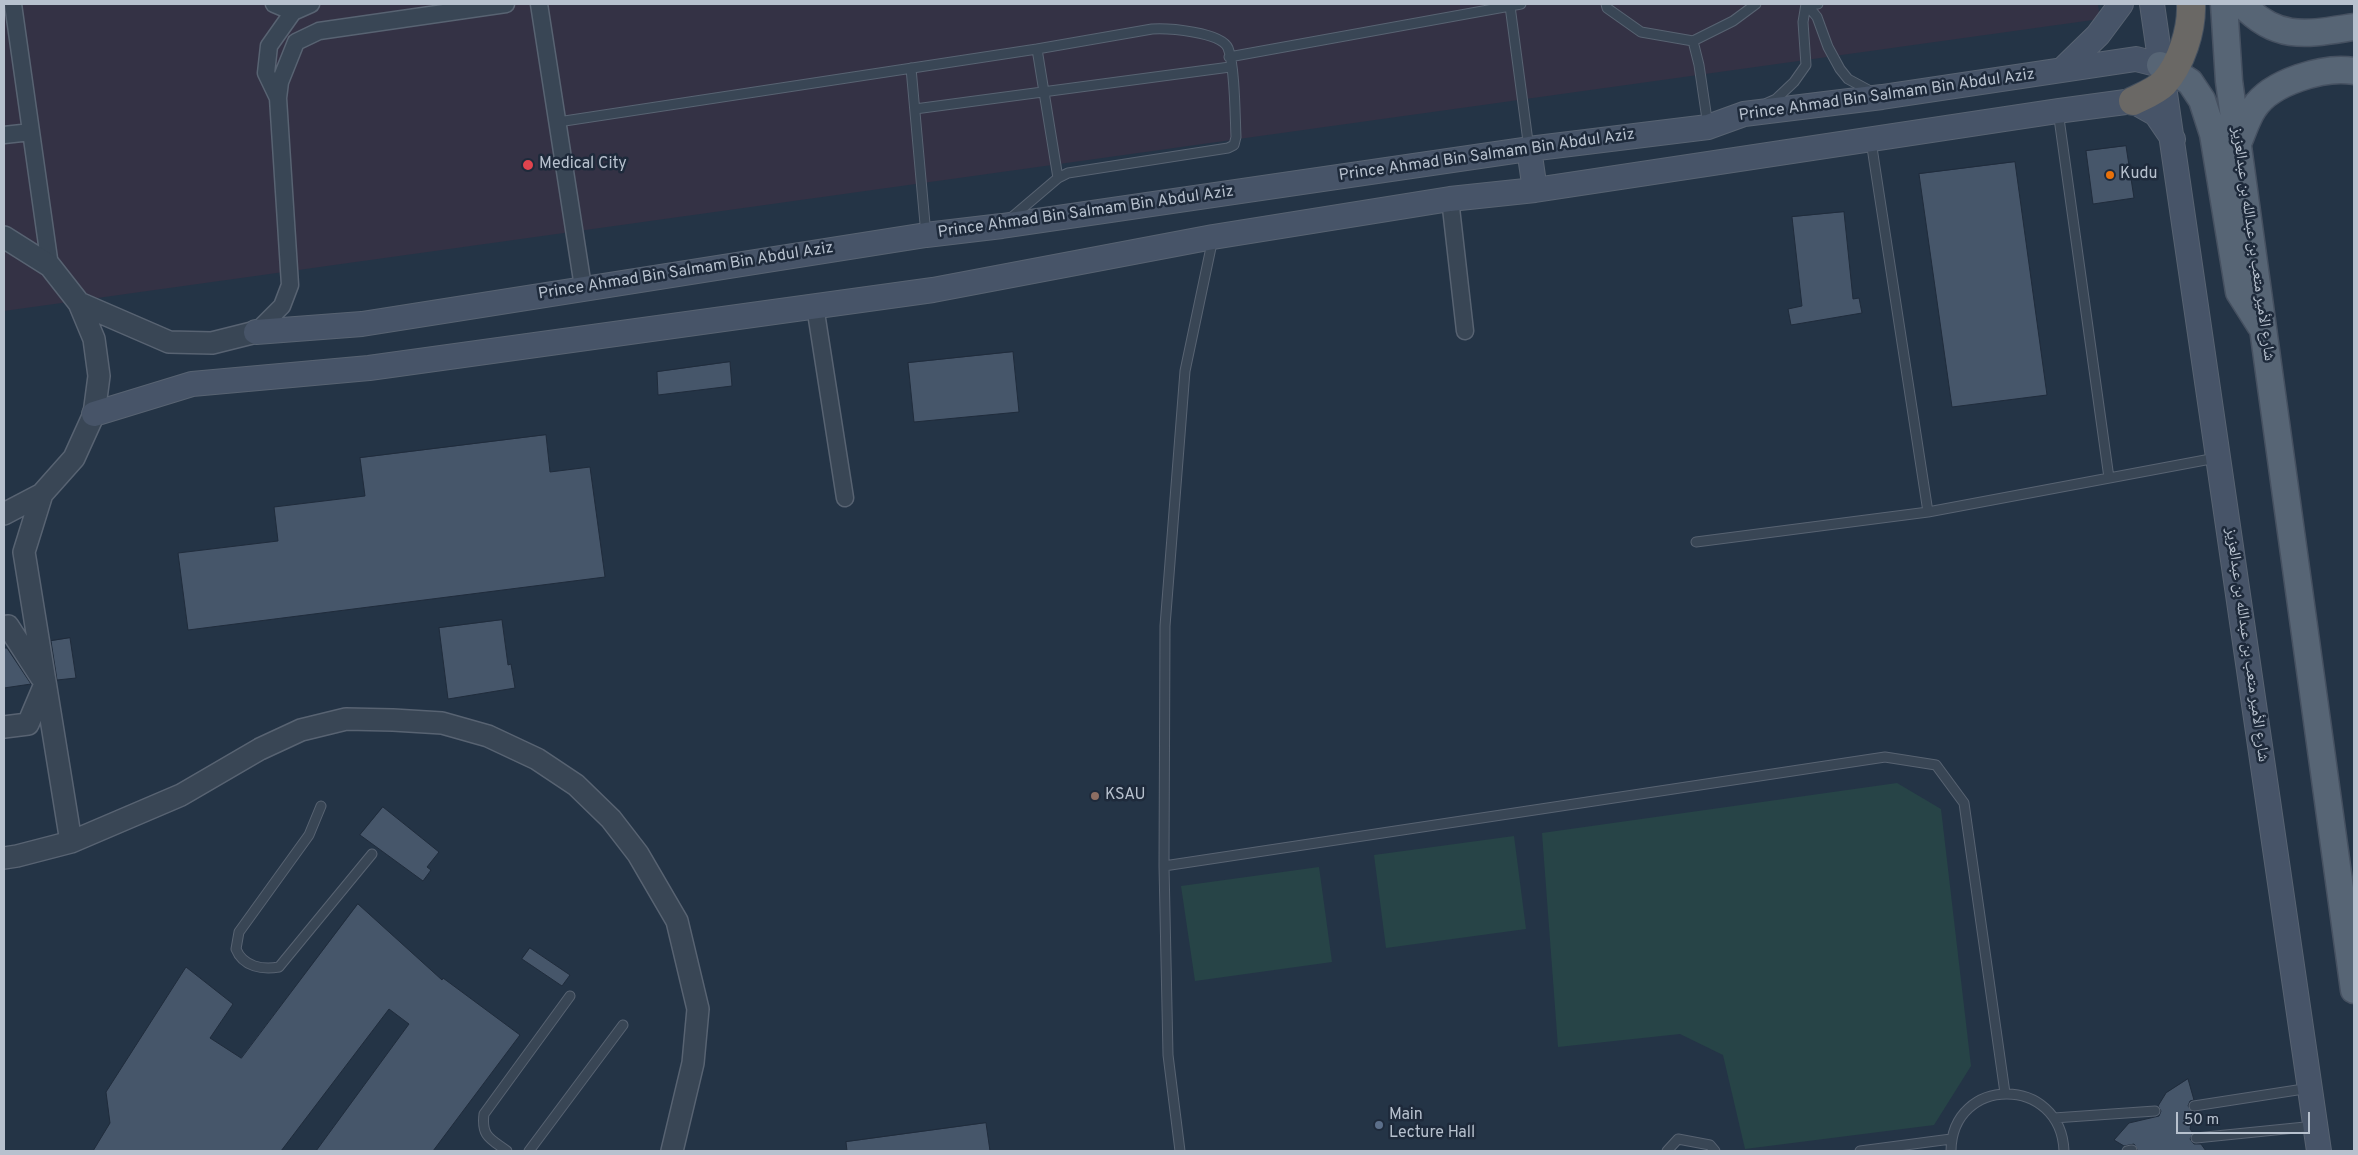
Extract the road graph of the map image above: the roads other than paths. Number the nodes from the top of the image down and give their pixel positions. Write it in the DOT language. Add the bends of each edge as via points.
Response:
graph roads {
  1 [pos="13,4"];
  2 [pos="274,4"];
  3 [pos="311,4"];
  4 [pos="506,4"];
  5 [pos="539,4"];
  6 [pos="1522,4"];
  7 [pos="1606,4"];
  8 [pos="1756,4"];
  9 [pos="1818,4"];
  10 [pos="2121,4"];
  11 [pos="2152,4"];
  12 [pos="2191,4"];
  13 [pos="2224,4"];
  14 [pos="2242,4"];
  15 [pos="1806,5"];
  16 [pos="1510,6"];
  17 [pos="292,12"];
  18 [pos="2354,27"];
  19 [pos="1692,41"];
  20 [pos="1037,48"];
  21 [pos="1229,57"];
  22 [pos="1230,67"];
  23 [pos="911,68"];
  24 [pos="2063,69"];
  25 [pos="2354,71"];
  26 [pos="2165,74"];
  27 [pos="1044,91"];
  28 [pos="1882,97"];
  29 [pos="278,98"];
  30 [pos="2133,101"];
  31 [pos="915,109"];
  32 [pos="2058,111"];
  33 [pos="1744,114"];
  34 [pos="558,122"];
  35 [pos="1708,127"];
  36 [pos="31,132"];
  37 [pos="4,135"];
  38 [pos="1871,139"];
  39 [pos="2173,139"];
  40 [pos="2238,143"];
  41 [pos="1529,149"];
  42 [pos="1058,178"];
  43 [pos="1534,190"];
  44 [pos="1450,199"];
  45 [pos="1002,226"];
  46 [pos="926,235"];
  47 [pos="4,237"];
  48 [pos="1213,238"];
  49 [pos="50,266"];
  50 [pos="583,287"];
  51 [pos="79,303"];
  52 [pos="815,306"];
  53 [pos="1465,331"];
  54 [pos="256,332"];
  55 [pos="2266,334"];
  56 [pos="94,414"];
  57 [pos="2219,458"];
  58 [pos="2109,478"];
  59 [pos="42,494"];
  60 [pos="845,498"];
  61 [pos="1928,512"];
  62 [pos="4,514"];
  63 [pos="1696,542"];
  64 [pos="4,627"];
  65 [pos="45,684"];
  66 [pos="4,727"];
  67 [pos="320,806"];
  68 [pos="71,842"];
  69 [pos="372,854"];
  70 [pos="4,858"];
  71 [pos="1164,866"];
  72 [pos="2354,990"];
  73 [pos="570,996"];
  74 [pos="623,1024"];
  75 [pos="2310,1088"];
  76 [pos="2005,1093"];
  77 [pos="2194,1106"];
  78 [pos="2155,1111"];
  79 [pos="2054,1118"];
  80 [pos="2316,1126"];
  81 [pos="2196,1138"];
  82 [pos="1951,1139"];
  83 [pos="507,1151"];
  84 [pos="529,1151"];
  85 [pos="672,1151"];
  86 [pos="1180,1151"];
  87 [pos="1667,1151"];
  88 [pos="1715,1151"];
  89 [pos="1860,1151"];
  90 [pos="1951,1151"];
  91 [pos="2064,1151"];
  92 [pos="2319,1151"];
  1 -- 36 [label="street"];
  2 -- 17 [label="street"];
  3 -- 17 [label="street"];
  4 -- 29 [label="street" via="319,31 296,42 280,82"];
  5 -- 34 [label="street"];
  6 -- 16 [label="lane"];
  7 -- 19 [label="lane" via="1640,32"];
  8 -- 19 [label="lane" via="1733,21"];
  9 -- 15 [label="lane"];
  10 -- 24 [label="main road" via="2098,34"];
  11 -- 26 [label="main road, شارع الأمير متعب بن عبدالله بن عبدالعزيز"];
  12 -- 26 [label="highway" via="2186,40"];
  13 -- 40 [label="main road, شارع الأمير متعب بن عبدالله بن عبدالعزيز" via="2229,81"];
  14 -- 18 [label="main road" via="2273,28 2303,34"];
  15 -- 28 [label="lane" via="1817,17 1828,46 1848,79"];
  15 -- 33 [label="lane" via="1803,22 1806,65 1776,99"];
  16 -- 21 [label="lane"];
  16 -- 41 [label="lane"];
  17 -- 29 [label="street" via="269,46 266,73"];
  19 -- 35 [label="lane"];
  20 -- 21 [label="lane" via="1172,28 1217,38 1228,48"];
  20 -- 23 [label="lane"];
  20 -- 27 [label="lane"];
  21 -- 22 [label="lane"];
  22 -- 27 [label="lane"];
  22 -- 42 [label="lane" via="1236,137 1228,148 1068,173"];
  23 -- 31 [label="lane"];
  23 -- 34 [label="lane"];
  24 -- 26 [label="main road, Prince Ahmad Bin Salmam Bin Abdul Aziz" via="2136,59"];
  24 -- 28 [label="main road, Prince Ahmad Bin Salmam Bin Abdul Aziz"];
  25 -- 40 [label="main road" via="2319,72 2282,83 2254,107"];
  26 -- 30 [label="highway"];
  26 -- 39 [label="main road, شارع الأمير متعب بن عبدالله بن عبدالعزيز"];
  26 -- 55 [label="main road" via="2190,82 2202,100 2214,134 2239,292"];
  27 -- 31 [label="lane"];
  27 -- 42 [label="lane"];
  28 -- 33 [label="main road, Prince Ahmad Bin Salmam Bin Abdul Aziz"];
  29 -- 54 [label="street" via="290,285 282,306"];
  30 -- 32 [label="main road"];
  30 -- 39 [label="main road" via="2156,114"];
  31 -- 46 [label="lane"];
  32 -- 38 [label="main road"];
  32 -- 58 [label="lane"];
  33 -- 35 [label="main road, Prince Ahmad Bin Salmam Bin Abdul Aziz"];
  34 -- 50 [label="street"];
  35 -- 41 [label="main road, Prince Ahmad Bin Salmam Bin Abdul Aziz"];
  36 -- 37 [label="street"];
  36 -- 49 [label="street"];
  38 -- 43 [label="main road"];
  38 -- 61 [label="lane"];
  39 -- 57 [label="main road, شارع الأمير متعب بن عبدالله بن عبدالعزيز"];
  40 -- 55 [label="main road, شارع الأمير متعب بن عبدالله بن عبدالعزيز"];
  41 -- 43 [label="main road"];
  41 -- 45 [label="main road, Prince Ahmad Bin Salmam Bin Abdul Aziz"];
  42 -- 45 [label="lane"];
  43 -- 44 [label="main road"];
  44 -- 48 [label="main road"];
  44 -- 53 [label="street"];
  45 -- 46 [label="main road, Prince Ahmad Bin Salmam Bin Abdul Aziz"];
  46 -- 50 [label="main road, Prince Ahmad Bin Salmam Bin Abdul Aziz"];
  47 -- 49 [label="street"];
  48 -- 52 [label="main road" via="933,290"];
  48 -- 71 [label="lane" via="1185,371 1165,626"];
  49 -- 51 [label="street"];
  50 -- 54 [label="main road, Prince Ahmad Bin Salmam Bin Abdul Aziz" via="362,324"];
  51 -- 54 [label="street" via="169,342 212,343"];
  51 -- 56 [label="street" via="94,338 99,376"];
  52 -- 56 [label="main road" via="369,368 192,384"];
  52 -- 60 [label="street"];
  55 -- 72 [label="main road, شارع الأمير متعب بن عبدالله بن عبدالعزيز"];
  56 -- 59 [label="street" via="74,458"];
  57 -- 58 [label="lane"];
  57 -- 75 [label="main road, شارع الأمير متعب بن عبدالله بن عبدالعزيز"];
  58 -- 61 [label="lane"];
  59 -- 62 [label="street"];
  59 -- 65 [label="street" via="24,552"];
  61 -- 63 [label="lane"];
  64 -- 65 [label="street" via="8,626"];
  65 -- 66 [label="street" via="28,724"];
  65 -- 68 [label="street"];
  67 -- 69 [label="lane" via="309,835 239,932 236,949 242,958 263,969 279,967"];
  68 -- 70 [label="street"];
  68 -- 85 [label="street" via="181,795 260,749 301,730 346,719 442,723 488,736 537,759 576,785 611,819 638,854 677,922 698,1008 693,1063"];
  71 -- 76 [label="lane" via="1885,758 1936,765 1964,803"];
  71 -- 86 [label="lane" via="1168,1055"];
  73 -- 83 [label="lane" via="484,1114 482,1126 486,1135"];
  74 -- 84 [label="lane"];
  75 -- 77 [label="lane"];
  75 -- 80 [label="main road, شارع الأمير متعب بن عبدالله بن عبدالعزيز"];
  76 -- 79 [label="lane" via="2024,1096 2041,1104"];
  76 -- 82 [label="lane" via="1986,1097 1970,1107 1958,1122"];
  78 -- 79 [label="lane"];
  79 -- 91 [label="lane"];
  80 -- 81 [label="lane"];
  80 -- 92 [label="main road, شارع الأمير متعب بن عبدالله بن عبدالعزيز"];
  82 -- 89 [label="lane"];
  82 -- 90 [label="lane"];
  87 -- 88 [label="lane" via="1678,1139 1710,1145"];
}
